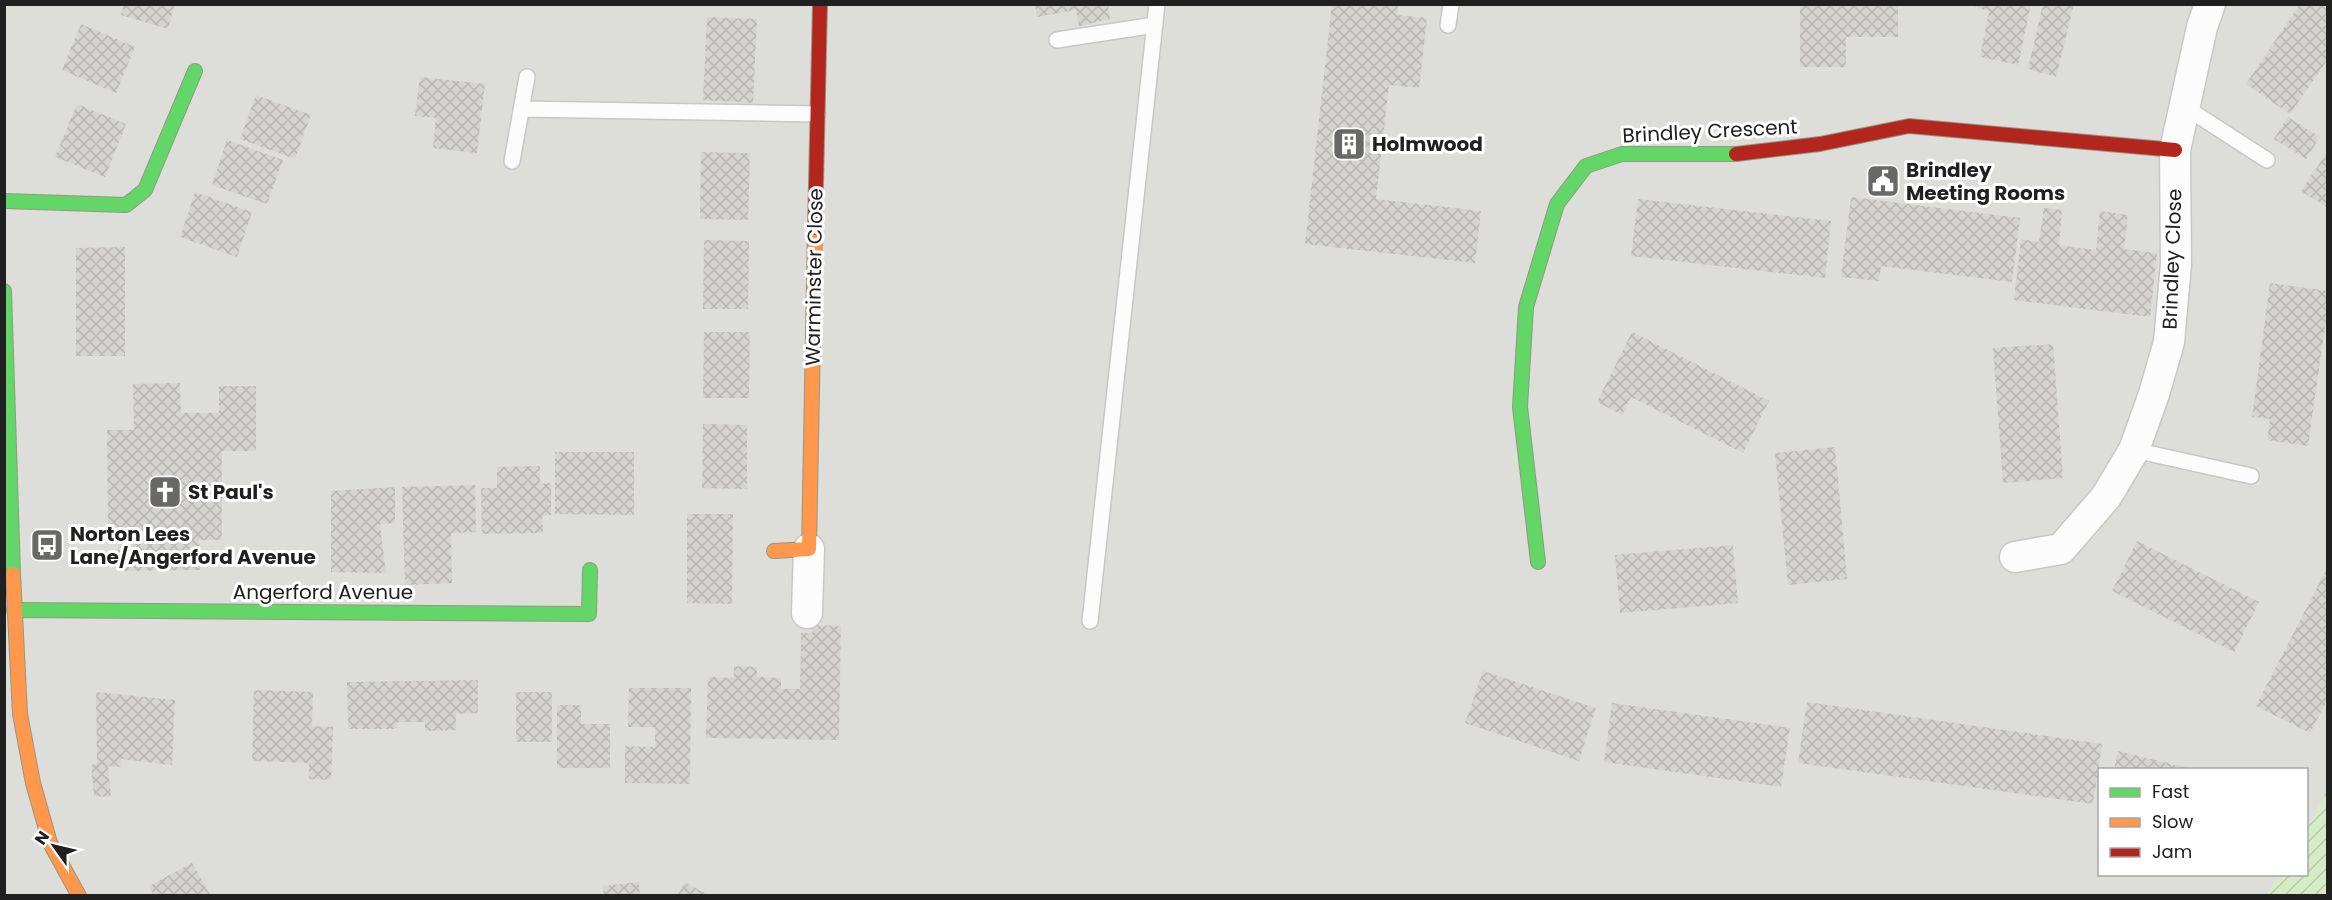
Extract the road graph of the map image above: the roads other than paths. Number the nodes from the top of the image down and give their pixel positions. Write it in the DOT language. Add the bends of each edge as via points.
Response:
graph roads {
  1 [pos="820,4"];
  2 [pos="1157,4"];
  3 [pos="1451,4"];
  4 [pos="2210,4"];
  5 [pos="1155,25"];
  6 [pos="1448,25"];
  7 [pos="1057,40"];
  8 [pos="195,71"];
  9 [pos="527,77"];
  10 [pos="2185,107"];
  11 [pos="522,109"];
  12 [pos="817,114"];
  13 [pos="2175,150"];
  14 [pos="2267,160"];
  15 [pos="513,161"];
  16 [pos="4,201"];
  17 [pos="4,291"];
  18 [pos="2134,450"];
  19 [pos="2251,476"];
  20 [pos="7,500"];
  21 [pos="808,549"];
  22 [pos="774,550"];
  23 [pos="2015,557"];
  24 [pos="1538,562"];
  25 [pos="590,570"];
  26 [pos="14,610"];
  27 [pos="807,613"];
  28 [pos="1090,621"];
  29 [pos="79,896"];
  1 -- 12 [label="street, Warminster Close"];
  2 -- 5 [label="lane"];
  3 -- 6 [label="lane"];
  4 -- 10 [label="street, Brindley Close"];
  5 -- 7 [label="lane"];
  5 -- 28 [label="lane"];
  8 -- 16 [label="street" via="145,190 126,205"];
  9 -- 11 [label="lane"];
  10 -- 13 [label="street, Brindley Close"];
  10 -- 14 [label="lane"];
  11 -- 12 [label="lane"];
  11 -- 15 [label="lane"];
  12 -- 21 [label="street, Warminster Close"];
  13 -- 18 [label="street, Brindley Close" via="2176,264 2169,342"];
  13 -- 24 [label="street, Brindley Crescent" via="1909,126 1820,144 1736,154 1622,154 1586,166 1557,204 1526,307 1520,407"];
  17 -- 20 [label="street"];
  18 -- 19 [label="lane"];
  18 -- 23 [label="street, Brindley Close" via="2106,497 2061,549"];
  20 -- 26 [label="street"];
  21 -- 22 [label="street"];
  21 -- 27 [label="street, Warminster Close"];
  25 -- 26 [label="street, Angerford Avenue" via="589,614"];
  26 -- 29 [label="street" via="20,714 33,783 51,843"];
}
